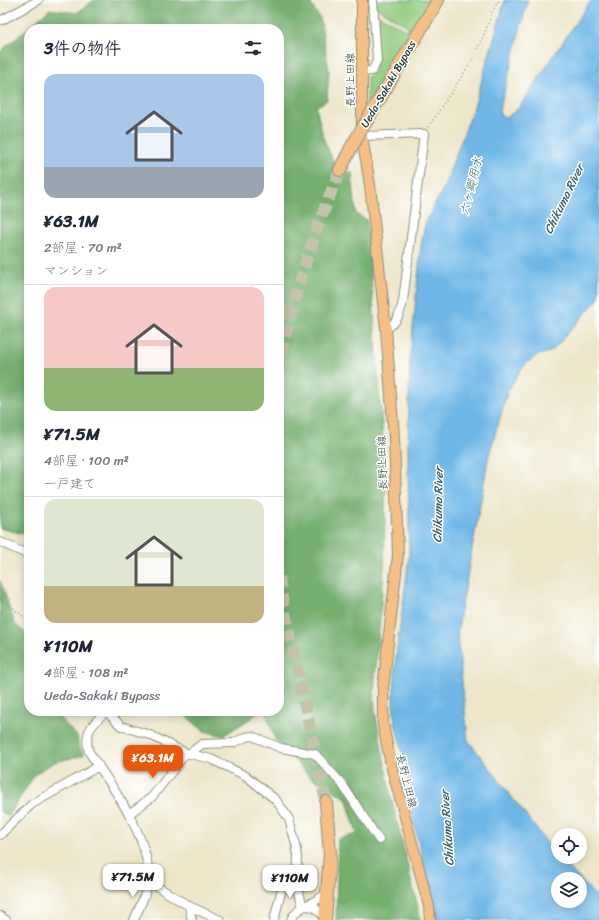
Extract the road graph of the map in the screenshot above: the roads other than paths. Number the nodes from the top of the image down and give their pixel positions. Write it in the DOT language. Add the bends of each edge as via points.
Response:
graph roads {
  1 [pos="39,0"];
  2 [pos="362,0"];
  3 [pos="373,0"];
  4 [pos="438,0"];
  5 [pos="2,20"];
  6 [pos="362,72"];
  7 [pos="362,136"];
  8 [pos="340,170"];
  9 [pos="386,329"];
  10 [pos="0,542"];
  11 [pos="24,553"];
  12 [pos="101,716"];
  13 [pos="111,716"];
  14 [pos="188,754"];
  15 [pos="99,766"];
  16 [pos="326,802"];
  17 [pos="129,814"];
  18 [pos="0,835"];
  19 [pos="380,840"];
  20 [pos="148,881"];
  21 [pos="297,885"];
  22 [pos="327,893"];
  23 [pos="189,906"];
  24 [pos="303,907"];
  25 [pos="0,916"];
  26 [pos="325,918"];
  27 [pos="6,920"];
  28 [pos="134,920"];
  29 [pos="192,920"];
  30 [pos="220,920"];
  31 [pos="274,920"];
  32 [pos="291,920"];
  33 [pos="430,920"];
  1 -- 5 [label="street"];
  2 -- 6 [label="main road, 長野上田線"];
  3 -- 6 [label="street" via="377,61 372,71"];
  4 -- 8 [label="highway, Ueda-Sakaki Bypass, bridge"];
  6 -- 7 [label="main road, 長野上田線"];
  7 -- 9 [label="main road, 長野上田線"];
  7 -- 9 [label="street" via="424,134 403,301 399,316 394,324"];
  9 -- 33 [label="main road, 長野上田線" via="394,437 398,555 383,688 383,718 386,745 429,906"];
  10 -- 11 [label="street"];
  12 -- 15 [label="street" via="87,732 86,743"];
  13 -- 14 [label="street" via="121,726 150,735"];
  14 -- 17 [label="street" via="152,797"];
  14 -- 19 [label="street" via="202,744 233,743 249,736 281,748 312,753 342,784"];
  14 -- 21 [label="street" via="211,759 246,776 270,794 282,807 289,820 298,856"];
  15 -- 17 [label="street"];
  15 -- 18 [label="street" via="32,804"];
  16 -- 22 [label="highway" via="330,854"];
  17 -- 20 [label="street" via="140,837"];
  20 -- 23 [label="street"];
  20 -- 28 [label="street"];
  21 -- 24 [label="street"];
  21 -- 31 [label="street" via="289,883 282,888"];
  22 -- 24 [label="street" via="318,901"];
  22 -- 26 [label="highway"];
  23 -- 29 [label="street"];
  23 -- 30 [label="street"];
  24 -- 26 [label="street" via="314,907"];
  24 -- 32 [label="street" via="297,910"];
  25 -- 27 [label="street"];
}
